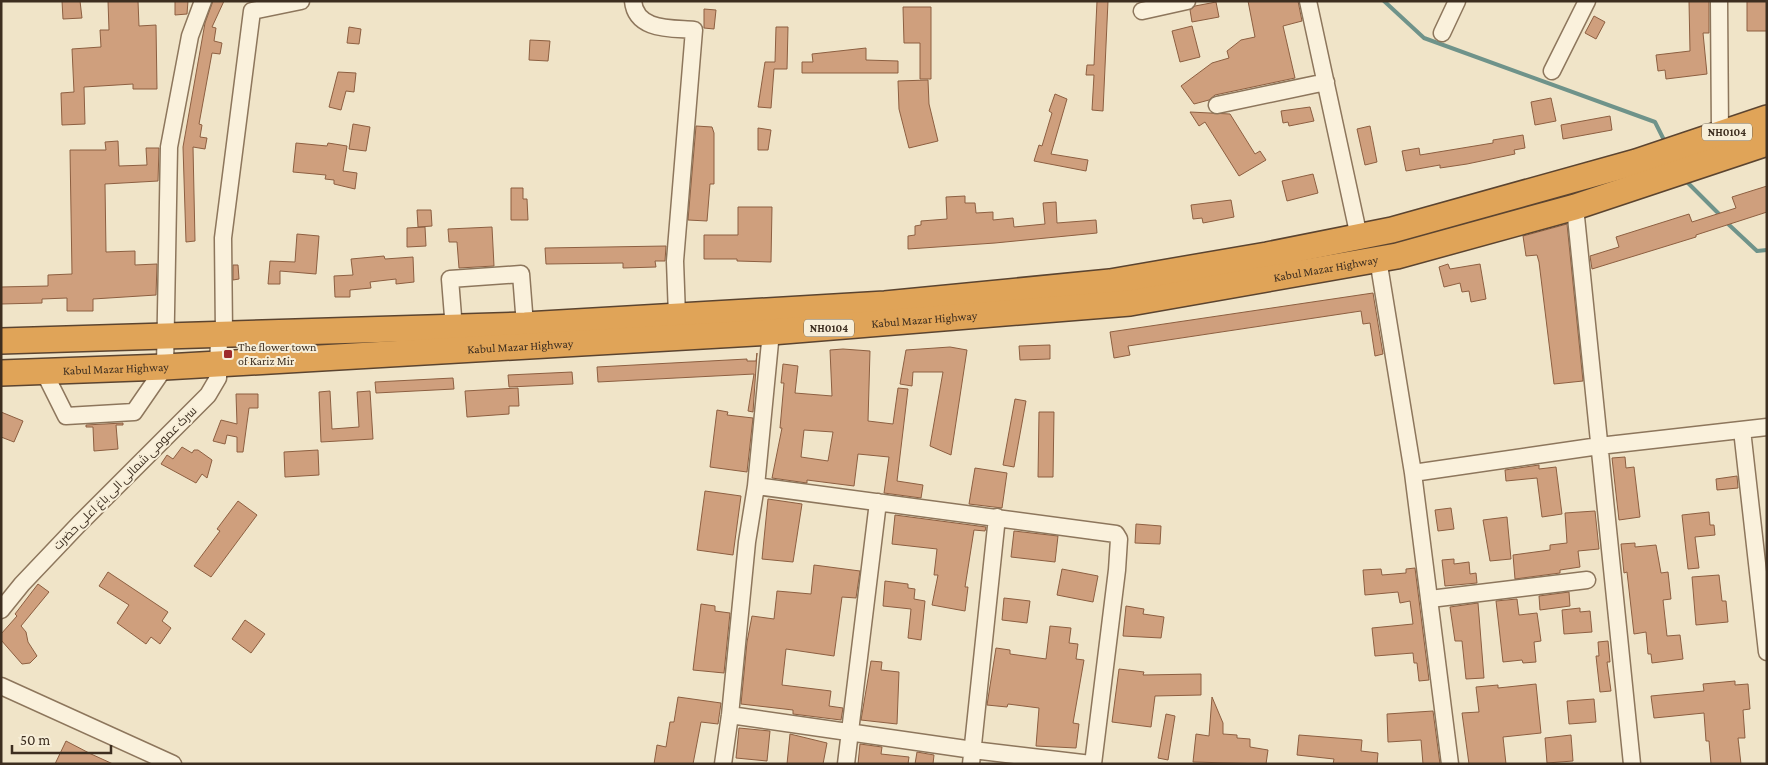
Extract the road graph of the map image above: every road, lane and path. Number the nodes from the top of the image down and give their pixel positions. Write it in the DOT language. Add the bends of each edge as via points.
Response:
graph roads {
  1 [pos="203,1"];
  2 [pos="301,1"];
  3 [pos="633,1"];
  4 [pos="1187,1"];
  5 [pos="1308,1"];
  6 [pos="1457,1"];
  7 [pos="1587,1"];
  8 [pos="1719,1"];
  9 [pos="1142,11"];
  10 [pos="1442,33"];
  11 [pos="1552,71"];
  12 [pos="1326,82"];
  13 [pos="1217,105"];
  14 [pos="1767,118"];
  15 [pos="1720,134"];
  16 [pos="1767,143"];
  17 [pos="1690,157"];
  18 [pos="1639,173"];
  19 [pos="1552,187"];
  20 [pos="1567,210"];
  21 [pos="1392,230"];
  22 [pos="1359,237"];
  23 [pos="1388,258"];
  24 [pos="996,304"];
  25 [pos="677,326"];
  26 [pos="454,329"];
  27 [pos="771,332"];
  28 [pos="222,334"];
  29 [pos="526,336"];
  30 [pos="166,337"];
  31 [pos="1,341"];
  32 [pos="220,364"];
  33 [pos="165,367"];
  34 [pos="44,372"];
  35 [pos="1,373"];
  36 [pos="1767,427"];
  37 [pos="1742,430"];
  38 [pos="1599,446"];
  39 [pos="1413,473"];
  40 [pos="756,486"];
  41 [pos="878,502"];
  42 [pos="997,516"];
  43 [pos="1587,580"];
  44 [pos="1430,599"];
  45 [pos="1,610"];
  46 [pos="1767,652"];
  47 [pos="1,686"];
  48 [pos="730,715"];
  49 [pos="850,732"];
  50 [pos="972,757"];
  51 [pos="172,764"];
  52 [pos="723,764"];
  53 [pos="846,764"];
  54 [pos="1092,764"];
  55 [pos="1450,764"];
  56 [pos="1632,764"];
  1 -- 30 [label="street" via="190,36 169,147"];
  2 -- 28 [label="street, سرک عمومی شمالی الی باغ اعلی حضرت" via="252,11 223,238"];
  3 -- 25 [label="street" via="641,20 654,27 694,30 676,261"];
  4 -- 9 [label="street"];
  5 -- 12 [label="street"];
  6 -- 10 [label="street"];
  7 -- 11 [label="street"];
  8 -- 15 [label="street"];
  12 -- 13 [label="street"];
  12 -- 22 [label="street"];
  14 -- 15 [label="highway, Kabul Mazar Highway / NH0104"];
  15 -- 17 [label="highway, Kabul Mazar Highway / NH0104"];
  16 -- 17 [label="highway, Kabul Mazar Highway / NH0104"];
  17 -- 18 [label="highway, Kabul Mazar Highway / NH0104"];
  18 -- 19 [label="highway, Kabul Mazar Highway / NH0104"];
  18 -- 20 [label="highway, Kabul Mazar Highway / NH0104"];
  19 -- 20 [label="highway"];
  19 -- 21 [label="highway, Kabul Mazar Highway / NH0104"];
  20 -- 23 [label="highway, Kabul Mazar Highway / NH0104"];
  20 -- 38 [label="street"];
  21 -- 22 [label="highway, Kabul Mazar Highway / NH0104"];
  21 -- 23 [label="highway"];
  22 -- 24 [label="highway, Kabul Mazar Highway / NH0104"];
  23 -- 24 [label="highway, Kabul Mazar Highway / NH0104" via="1130,303"];
  23 -- 39 [label="street"];
  24 -- 25 [label="highway, Kabul Mazar Highway / NH0104" via="885,304"];
  24 -- 27 [label="highway, Kabul Mazar Highway / NH0104"];
  25 -- 27 [label="highway, Kabul Mazar Highway / NH0104"];
  25 -- 29 [label="highway, Kabul Mazar Highway / NH0104"];
  26 -- 28 [label="highway, Kabul Mazar Highway / NH0104"];
  26 -- 29 [label="highway, Kabul Mazar Highway / NH0104"];
  26 -- 29 [label="street" via="450,279 521,274"];
  27 -- 40 [label="street"];
  28 -- 30 [label="highway, Kabul Mazar Highway / NH0104"];
  28 -- 32 [label="street, سرک عمومی شمالی الی باغ اعلی حضرت"];
  29 -- 32 [label="highway, Kabul Mazar Highway / NH0104"];
  30 -- 31 [label="highway, Kabul Mazar Highway / NH0104"];
  30 -- 33 [label="street"];
  32 -- 33 [label="highway, Kabul Mazar Highway / NH0104"];
  32 -- 45 [label="street, سرک عمومی شمالی الی باغ اعلی حضرت" via="218,378 208,395 79,524"];
  33 -- 34 [label="highway, Kabul Mazar Highway / NH0104"];
  33 -- 34 [label="street" via="134,412 66,416"];
  34 -- 35 [label="highway, Kabul Mazar Highway / NH0104"];
  36 -- 37 [label="street"];
  37 -- 38 [label="street"];
  37 -- 46 [label="street"];
  38 -- 39 [label="street"];
  38 -- 56 [label="street"];
  39 -- 44 [label="street"];
  40 -- 41 [label="street"];
  40 -- 48 [label="street" via="747,542"];
  41 -- 42 [label="street"];
  41 -- 49 [label="street"];
  42 -- 50 [label="street"];
  42 -- 54 [label="street" via="1116,534 1119,539"];
  43 -- 44 [label="street"];
  44 -- 55 [label="street"];
  47 -- 51 [label="street"];
  48 -- 49 [label="street"];
  48 -- 52 [label="street"];
  49 -- 50 [label="street"];
  49 -- 53 [label="street"];
  50 -- 54 [label="street"];
}
